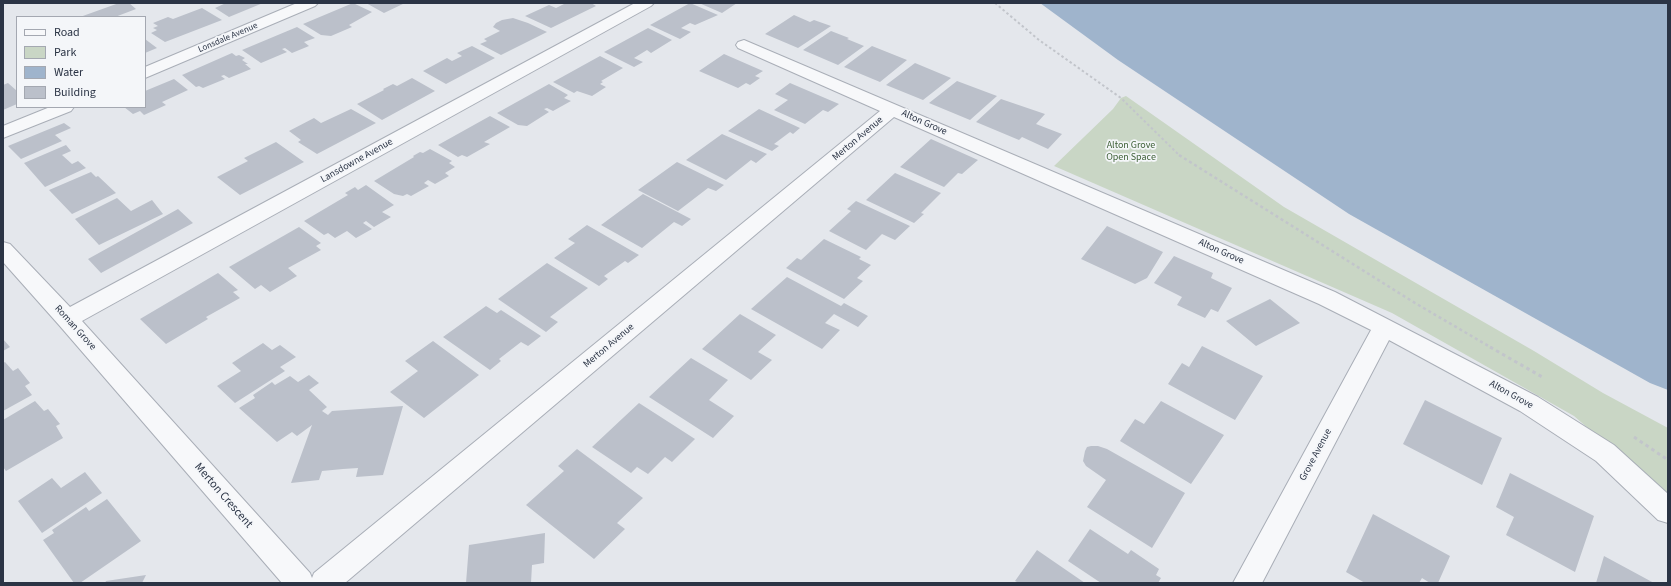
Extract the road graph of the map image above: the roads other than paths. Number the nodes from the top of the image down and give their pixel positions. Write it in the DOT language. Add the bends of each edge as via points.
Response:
graph roads {
  1 [pos="310,3"];
  2 [pos="646,3"];
  3 [pos="744,45"];
  4 [pos="146,73"];
  5 [pos="63,108"];
  6 [pos="893,109"];
  7 [pos="3,134"];
  8 [pos="3,249"];
  9 [pos="67,319"];
  10 [pos="1384,327"];
  11 [pos="146,409"];
  12 [pos="1668,511"];
  13 [pos="300,583"];
  14 [pos="324,583"];
  15 [pos="1247,583"];
  1 -- 4 [label="street, Lonsdale Avenue"];
  2 -- 9 [label="street, Lansdowne Avenue"];
  3 -- 6 [label="street, Alton Grove"];
  5 -- 7 [label="street"];
  6 -- 10 [label="street, Alton Grove" via="1327,298"];
  6 -- 14 [label="street, Merton Avenue"];
  8 -- 9 [label="street, Roman Grove"];
  9 -- 11 [label="street, Roman Grove"];
  10 -- 12 [label="street, Alton Grove" via="1529,404 1598,449"];
  10 -- 15 [label="street, Grove Avenue"];
  11 -- 13 [label="street, Merton Crescent"];
}
